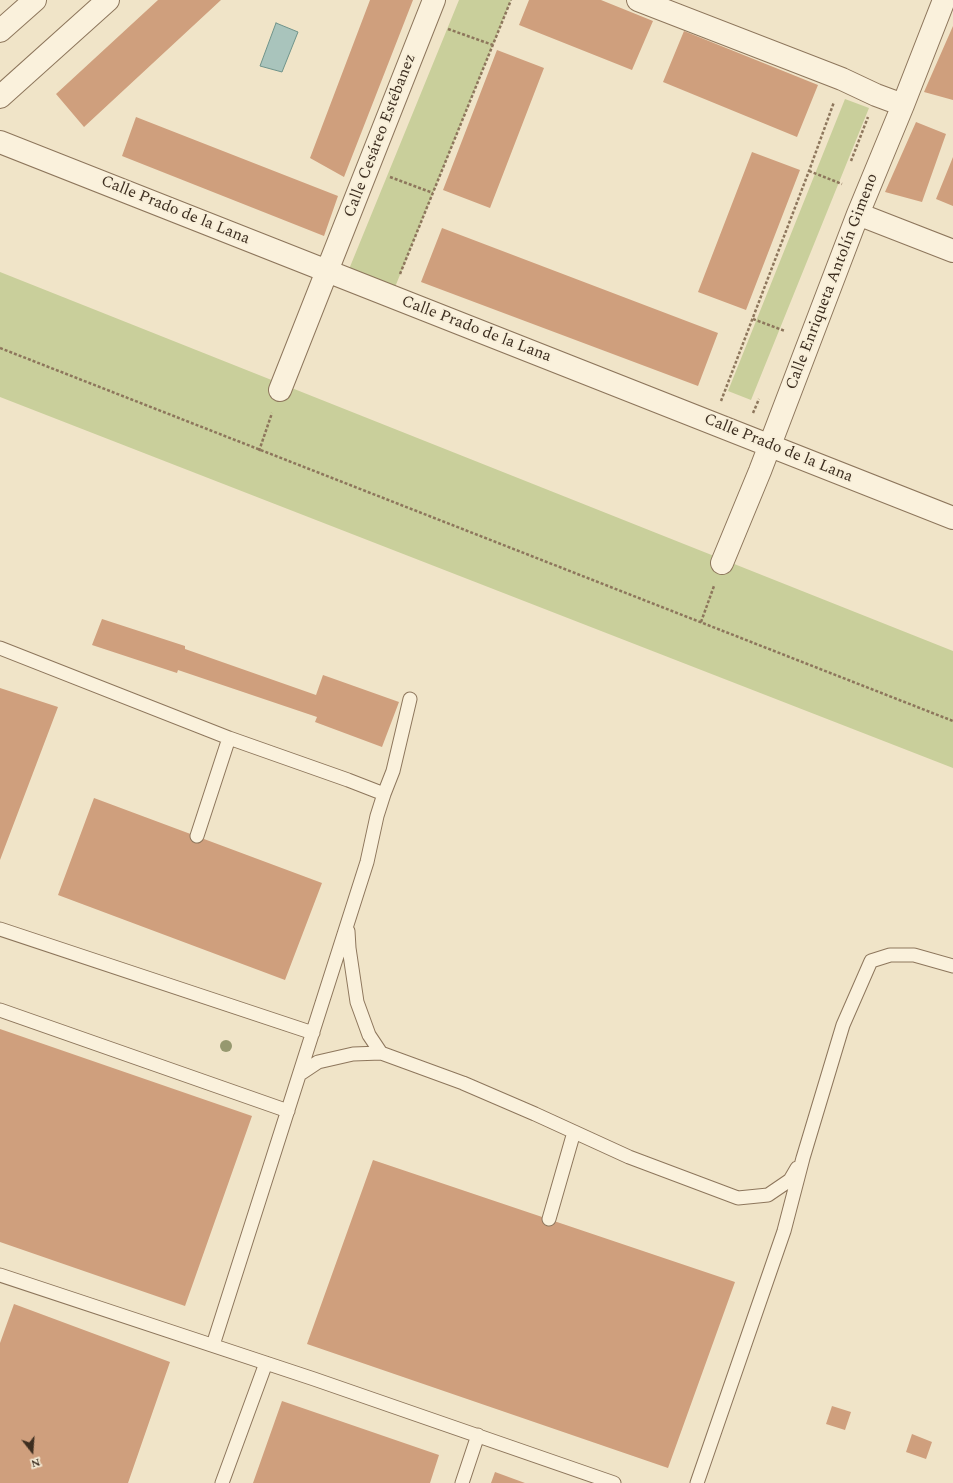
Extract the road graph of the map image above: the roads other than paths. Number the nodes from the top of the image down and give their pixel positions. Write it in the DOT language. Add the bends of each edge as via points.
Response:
graph roads {
  1 [pos="35,0"];
  2 [pos="108,0"];
  3 [pos="434,0"];
  4 [pos="638,0"];
  5 [pos="944,0"];
  6 [pos="0,31"];
  7 [pos="0,97"];
  8 [pos="904,105"];
  9 [pos="0,142"];
  10 [pos="858,214"];
  11 [pos="953,251"];
  12 [pos="328,272"];
  13 [pos="280,390"];
  14 [pos="770,446"];
  15 [pos="953,518"];
  16 [pos="722,563"];
  17 [pos="0,648"];
  18 [pos="410,700"];
  19 [pos="229,738"];
  20 [pos="384,794"];
  21 [pos="197,836"];
  22 [pos="348,922"];
  23 [pos="0,929"];
  24 [pos="953,966"];
  25 [pos="0,1010"];
  26 [pos="313,1033"];
  27 [pos="382,1053"];
  28 [pos="300,1074"];
  29 [pos="288,1111"];
  30 [pos="574,1132"];
  31 [pos="803,1158"];
  32 [pos="549,1219"];
  33 [pos="0,1275"];
  34 [pos="213,1345"];
  35 [pos="266,1363"];
  36 [pos="478,1435"];
  37 [pos="222,1483"];
  38 [pos="462,1483"];
  39 [pos="614,1483"];
  40 [pos="697,1483"];
  1 -- 6 [label="street"];
  2 -- 7 [label="street"];
  3 -- 12 [label="street, Calle Cesáreo Estébanez"];
  4 -- 8 [label="street"];
  5 -- 8 [label="street, Calle Enriqueta Antolín Gimeno"];
  8 -- 10 [label="street, Calle Enriqueta Antolín Gimeno"];
  9 -- 12 [label="street, Calle Prado de la Lana"];
  10 -- 11 [label="street"];
  10 -- 14 [label="street, Calle Enriqueta Antolín Gimeno"];
  12 -- 13 [label="street, Calle Cesáreo Estébanez"];
  12 -- 14 [label="street, Calle Prado de la Lana"];
  14 -- 15 [label="street, Calle Prado de la Lana"];
  14 -- 16 [label="street, Calle Enriqueta Antolín Gimeno"];
  17 -- 19 [label="lane"];
  18 -- 20 [label="lane" via="393,771"];
  19 -- 20 [label="lane"];
  19 -- 21 [label="lane"];
  20 -- 22 [label="lane" via="367,862"];
  22 -- 26 [label="lane"];
  22 -- 27 [label="lane" via="357,1002 369,1035"];
  23 -- 26 [label="lane"];
  24 -- 31 [label="lane" via="914,955 890,955 870,961 843,1025"];
  25 -- 29 [label="lane"];
  26 -- 28 [label="lane"];
  27 -- 28 [label="lane" via="353,1054 318,1062"];
  27 -- 30 [label="lane" via="463,1083"];
  28 -- 29 [label="lane"];
  29 -- 34 [label="lane"];
  30 -- 31 [label="lane" via="629,1157 738,1198 768,1195 790,1180"];
  30 -- 32 [label="lane"];
  31 -- 40 [label="lane" via="784,1232"];
  33 -- 34 [label="lane"];
  34 -- 35 [label="lane"];
  35 -- 36 [label="lane"];
  35 -- 37 [label="lane"];
  36 -- 38 [label="lane"];
  36 -- 39 [label="lane"];
}
